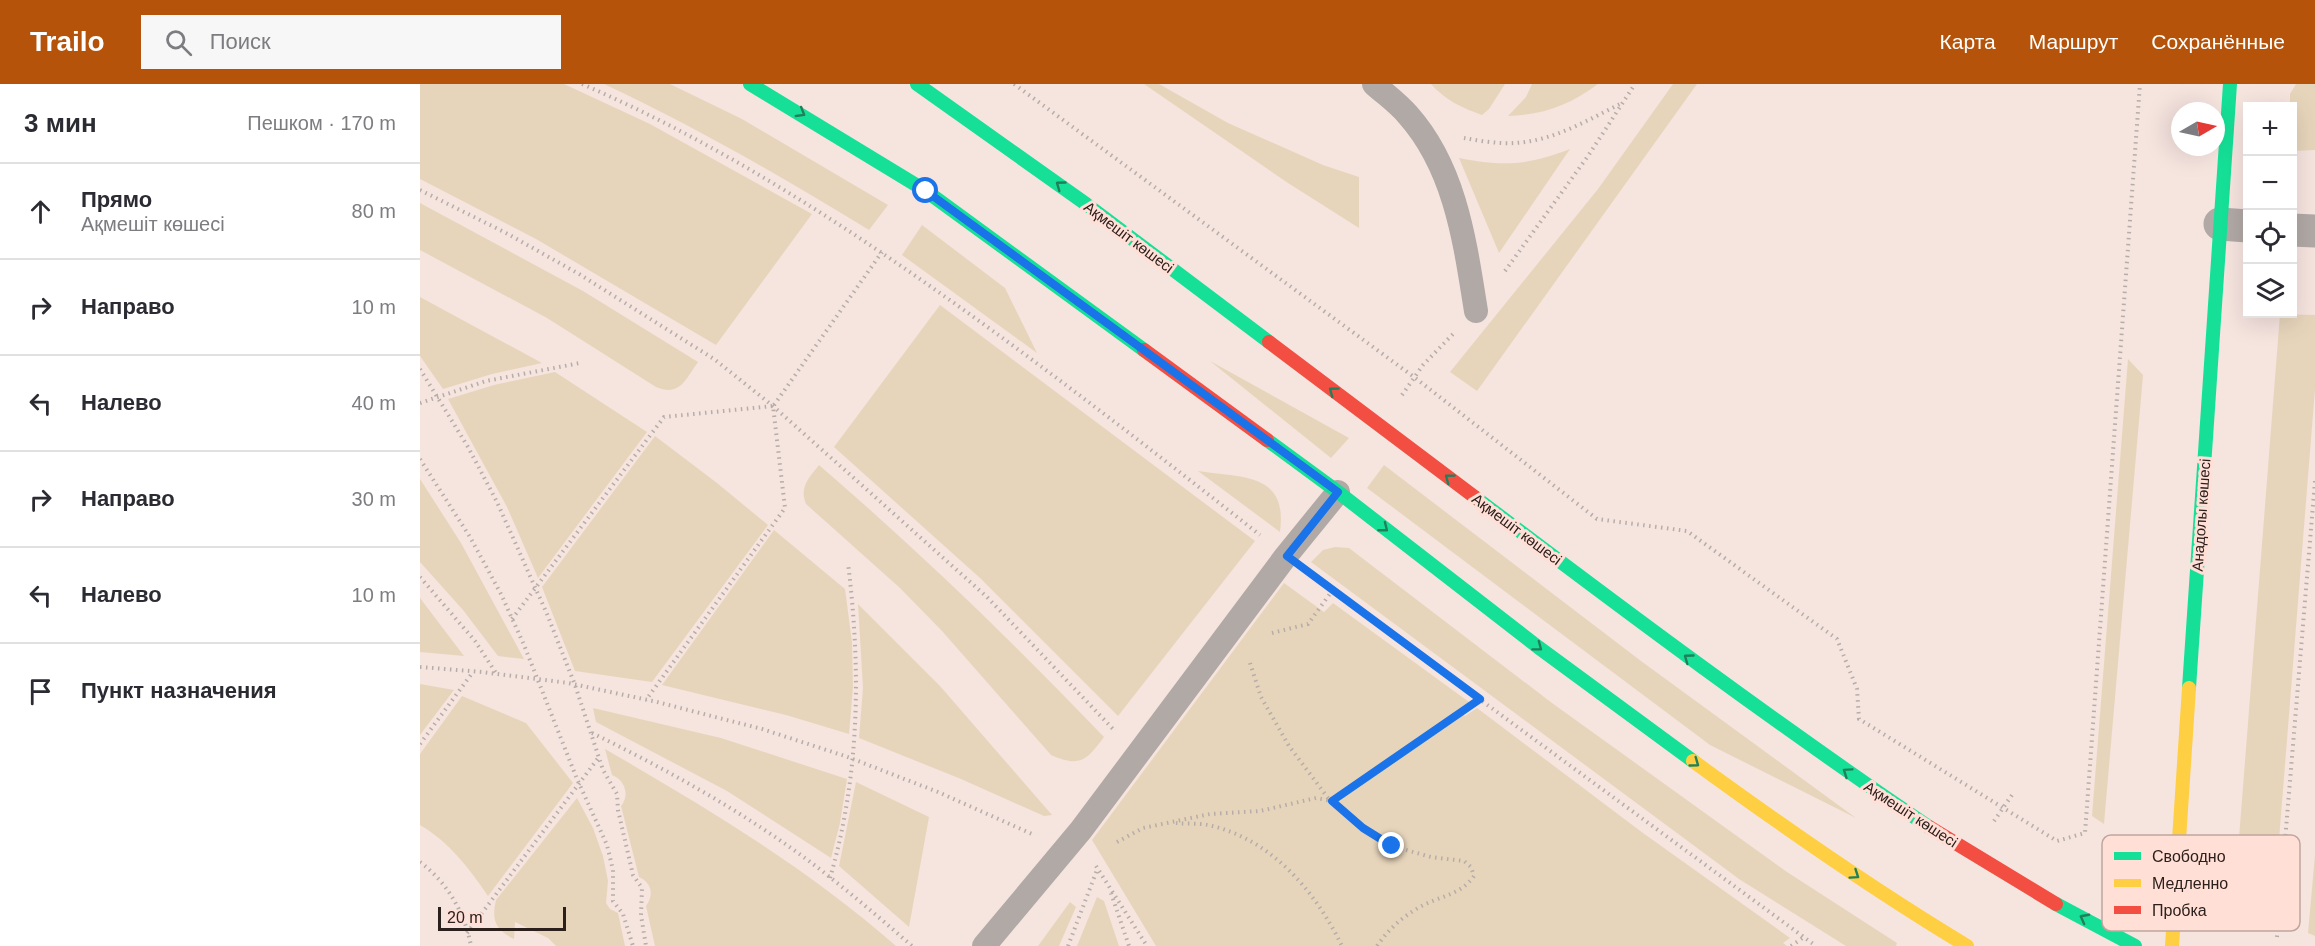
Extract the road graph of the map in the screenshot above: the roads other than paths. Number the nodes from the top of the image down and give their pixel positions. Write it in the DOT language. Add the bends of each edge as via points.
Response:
graph roads {
  1 [pos="750,84"];
  2 [pos="917,84"];
  3 [pos="1374,84"];
  4 [pos="2230,84"];
  5 [pos="2234,225"];
  6 [pos="2297,230"];
  7 [pos="2315,231"];
  8 [pos="1476,311"];
  9 [pos="1338,492"];
  10 [pos="2182,835"];
  11 [pos="2102,928"];
  12 [pos="2107,931"];
  13 [pos="2173,931"];
  14 [pos="984,946"];
  15 [pos="1967,946"];
  16 [pos="2135,946"];
  17 [pos="2172,946"];
  1 -- 9 [label="street, one-way" via="926,191"];
  11 -- 2 [label="street, Ақмешіт көшесі, one-way" via="1947,839 1817,751 1096,212"];
  3 -- 8 [label="lane" via="1430,144 1452,191"];
  4 -- 5 [label="street, Анадолы көшесі"];
  5 -- 10 [label="street, Анадолы көшесі"];
  6 -- 7 [label="street"];
  9 -- 14 [label="lane" via="1080,830"];
  9 -- 15 [label="street, one-way" via="1538,647 1764,813 1889,899"];
  16 -- 12 [label="street, Ақмешіт көшесі, one-way"];
  13 -- 17 [label="street, Анадолы көшесі"];
}
